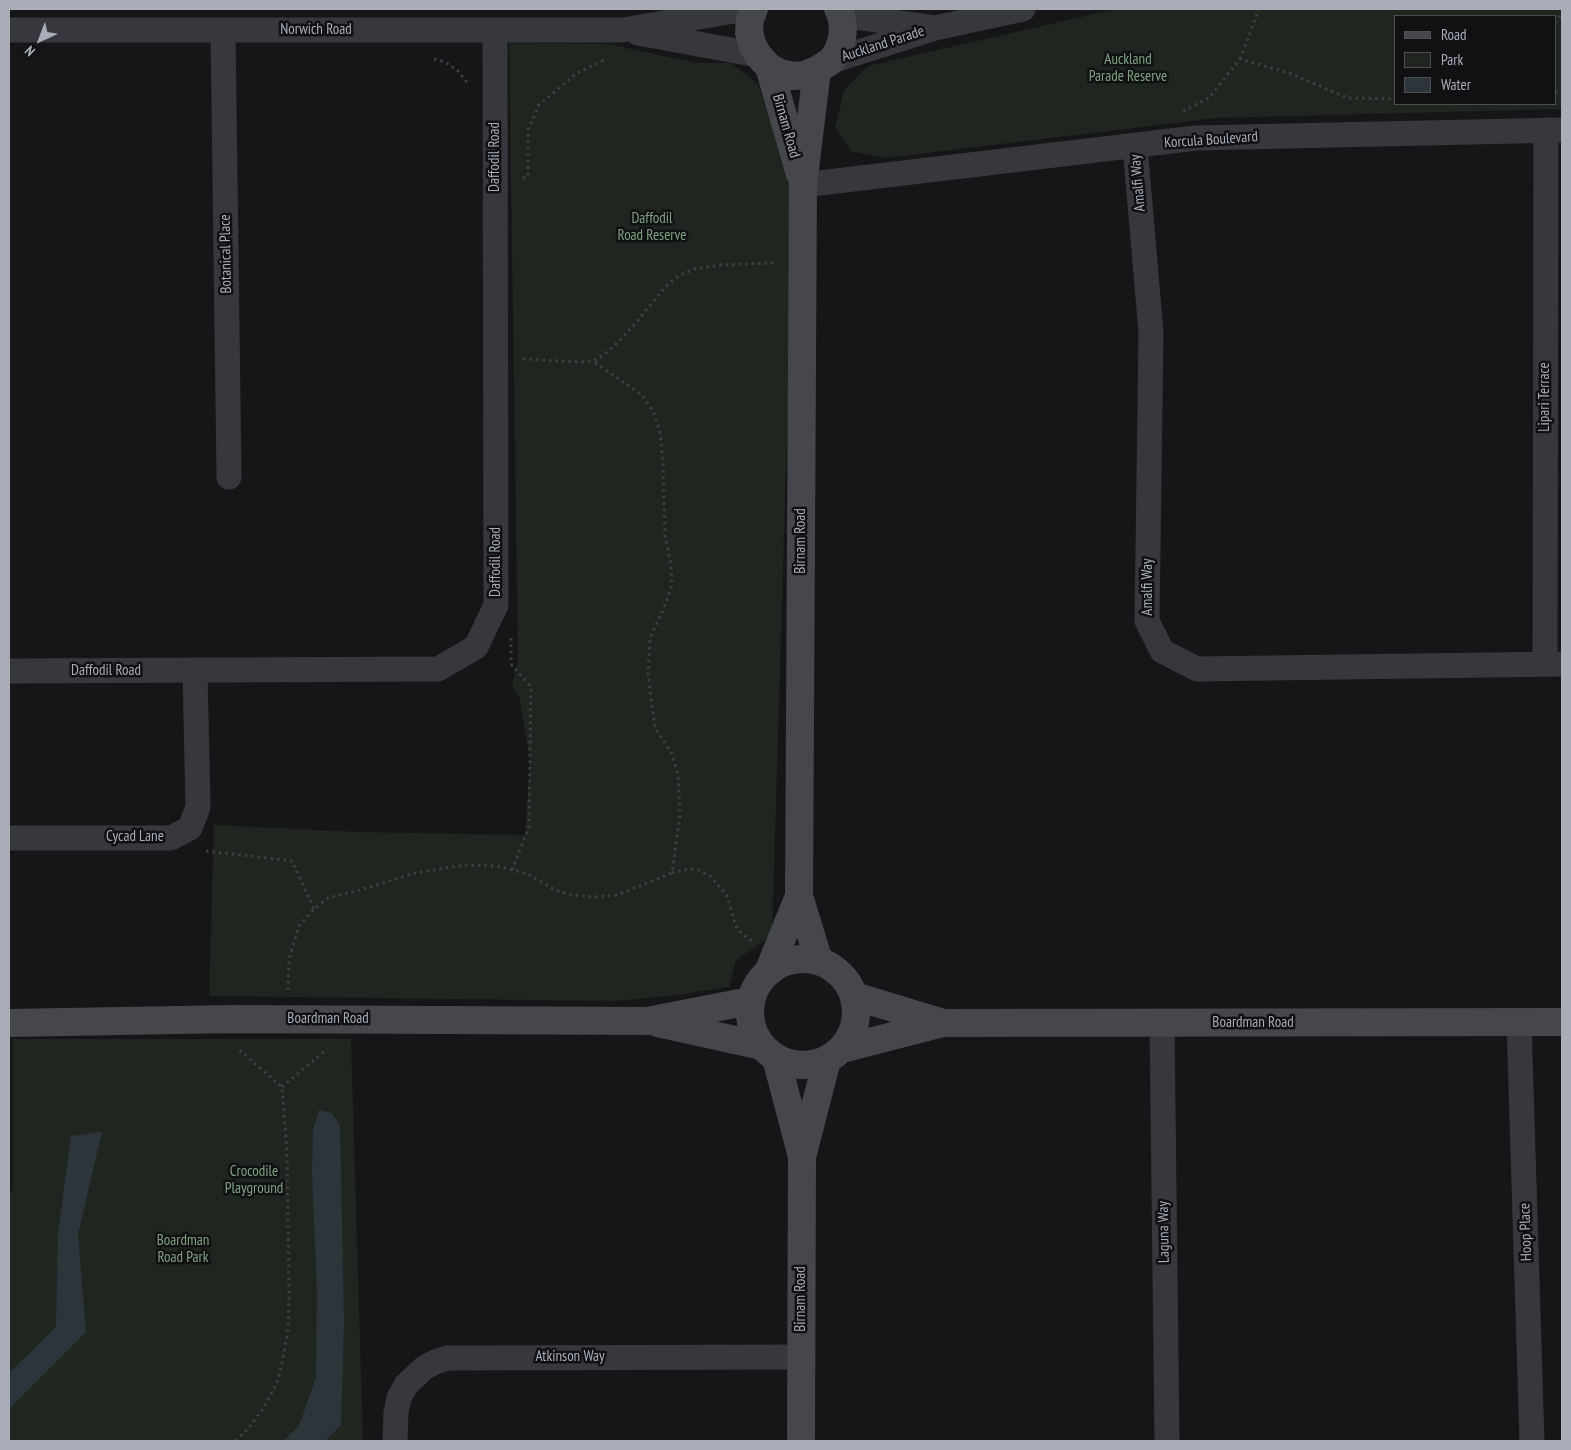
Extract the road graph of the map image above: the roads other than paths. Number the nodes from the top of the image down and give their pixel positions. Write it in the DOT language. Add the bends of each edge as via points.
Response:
graph roads {
  1 [pos="746,9"];
  2 [pos="754,9"];
  3 [pos="1023,9"];
  4 [pos="839,12"];
  5 [pos="935,28"];
  6 [pos="9,30"];
  7 [pos="223,30"];
  8 [pos="495,30"];
  9 [pos="623,30"];
  10 [pos="764,61"];
  11 [pos="824,66"];
  12 [pos="1554,130"];
  13 [pos="1135,146"];
  14 [pos="803,186"];
  15 [pos="229,478"];
  16 [pos="1554,664"];
  17 [pos="9,671"];
  18 [pos="194,671"];
  19 [pos="9,838"];
  20 [pos="799,896"];
  21 [pos="819,961"];
  22 [pos="769,970"];
  23 [pos="854,996"];
  24 [pos="750,1001"];
  25 [pos="647,1020"];
  26 [pos="1562,1022"];
  27 [pos="9,1023"];
  28 [pos="943,1023"];
  29 [pos="1162,1023"];
  30 [pos="1519,1023"];
  31 [pos="769,1052"];
  32 [pos="835,1054"];
  33 [pos="802,1157"];
  34 [pos="800,1357"];
  35 [pos="395,1441"];
  36 [pos="801,1441"];
  37 [pos="1167,1441"];
  38 [pos="1532,1441"];
  1 -- 9 [label="street, Norwich Road"];
  2 -- 10 [label="street, Birnam Road" via="749,32 752,44"];
  3 -- 5 [label="street, Auckland Parade"];
  4 -- 5 [label="street, Auckland Parade"];
  4 -- 11 [label="street, Birnam Road" via="842,39 838,51"];
  5 -- 11 [label="street, Auckland Parade"];
  6 -- 7 [label="street, Norwich Road"];
  7 -- 8 [label="street, Norwich Road"];
  7 -- 15 [label="street, Botanical Place"];
  8 -- 9 [label="street, Norwich Road"];
  8 -- 18 [label="street, Daffodil Road" via="496,605 476,647 438,669"];
  9 -- 10 [label="street, Norwich Road"];
  10 -- 11 [label="street, Birnam Road" via="793,76 806,75"];
  10 -- 14 [label="street, Birnam Road"];
  11 -- 14 [label="street, Birnam Road"];
  12 -- 13 [label="street, Korcula Boulevard" via="1196,138"];
  12 -- 16 [label="street, Lipari Terrace"];
  13 -- 14 [label="street, Korcula Boulevard"];
  13 -- 16 [label="street, Amalfi Way" via="1151,332 1147,621 1162,651 1197,669"];
  14 -- 20 [label="street, Birnam Road"];
  17 -- 18 [label="street, Daffodil Road"];
  18 -- 19 [label="street, Cycad Lane" via="198,807 190,828 171,838"];
  20 -- 21 [label="street, Birnam Road"];
  20 -- 22 [label="street, Birnam Road"];
  21 -- 22 [label="street" via="802,958"];
  21 -- 23 [label="street" via="847,981"];
  22 -- 24 [label="street" via="757,984"];
  23 -- 28 [label="street, Boardman Road"];
  23 -- 32 [label="street" via="855,1024 850,1037"];
  24 -- 25 [label="street, Boardman Road"];
  24 -- 31 [label="street" via="755,1036"];
  25 -- 27 [label="street, Boardman Road" via="234,1019"];
  25 -- 31 [label="street, Boardman Road"];
  26 -- 30 [label="street, Boardman Road"];
  28 -- 29 [label="street, Boardman Road"];
  28 -- 32 [label="street, Boardman Road"];
  29 -- 30 [label="street, Boardman Road"];
  29 -- 37 [label="street, Laguna Way"];
  30 -- 38 [label="street, Hoop Place"];
  31 -- 32 [label="street, Boardman Road" via="793,1064 811,1065"];
  31 -- 33 [label="street, Birnam Road"];
  32 -- 33 [label="street, Birnam Road"];
  33 -- 34 [label="street, Birnam Road"];
  34 -- 35 [label="street, Atkinson Way" via="448,1358 424,1368 406,1385 396,1412"];
  34 -- 36 [label="street, Birnam Road"];
}
